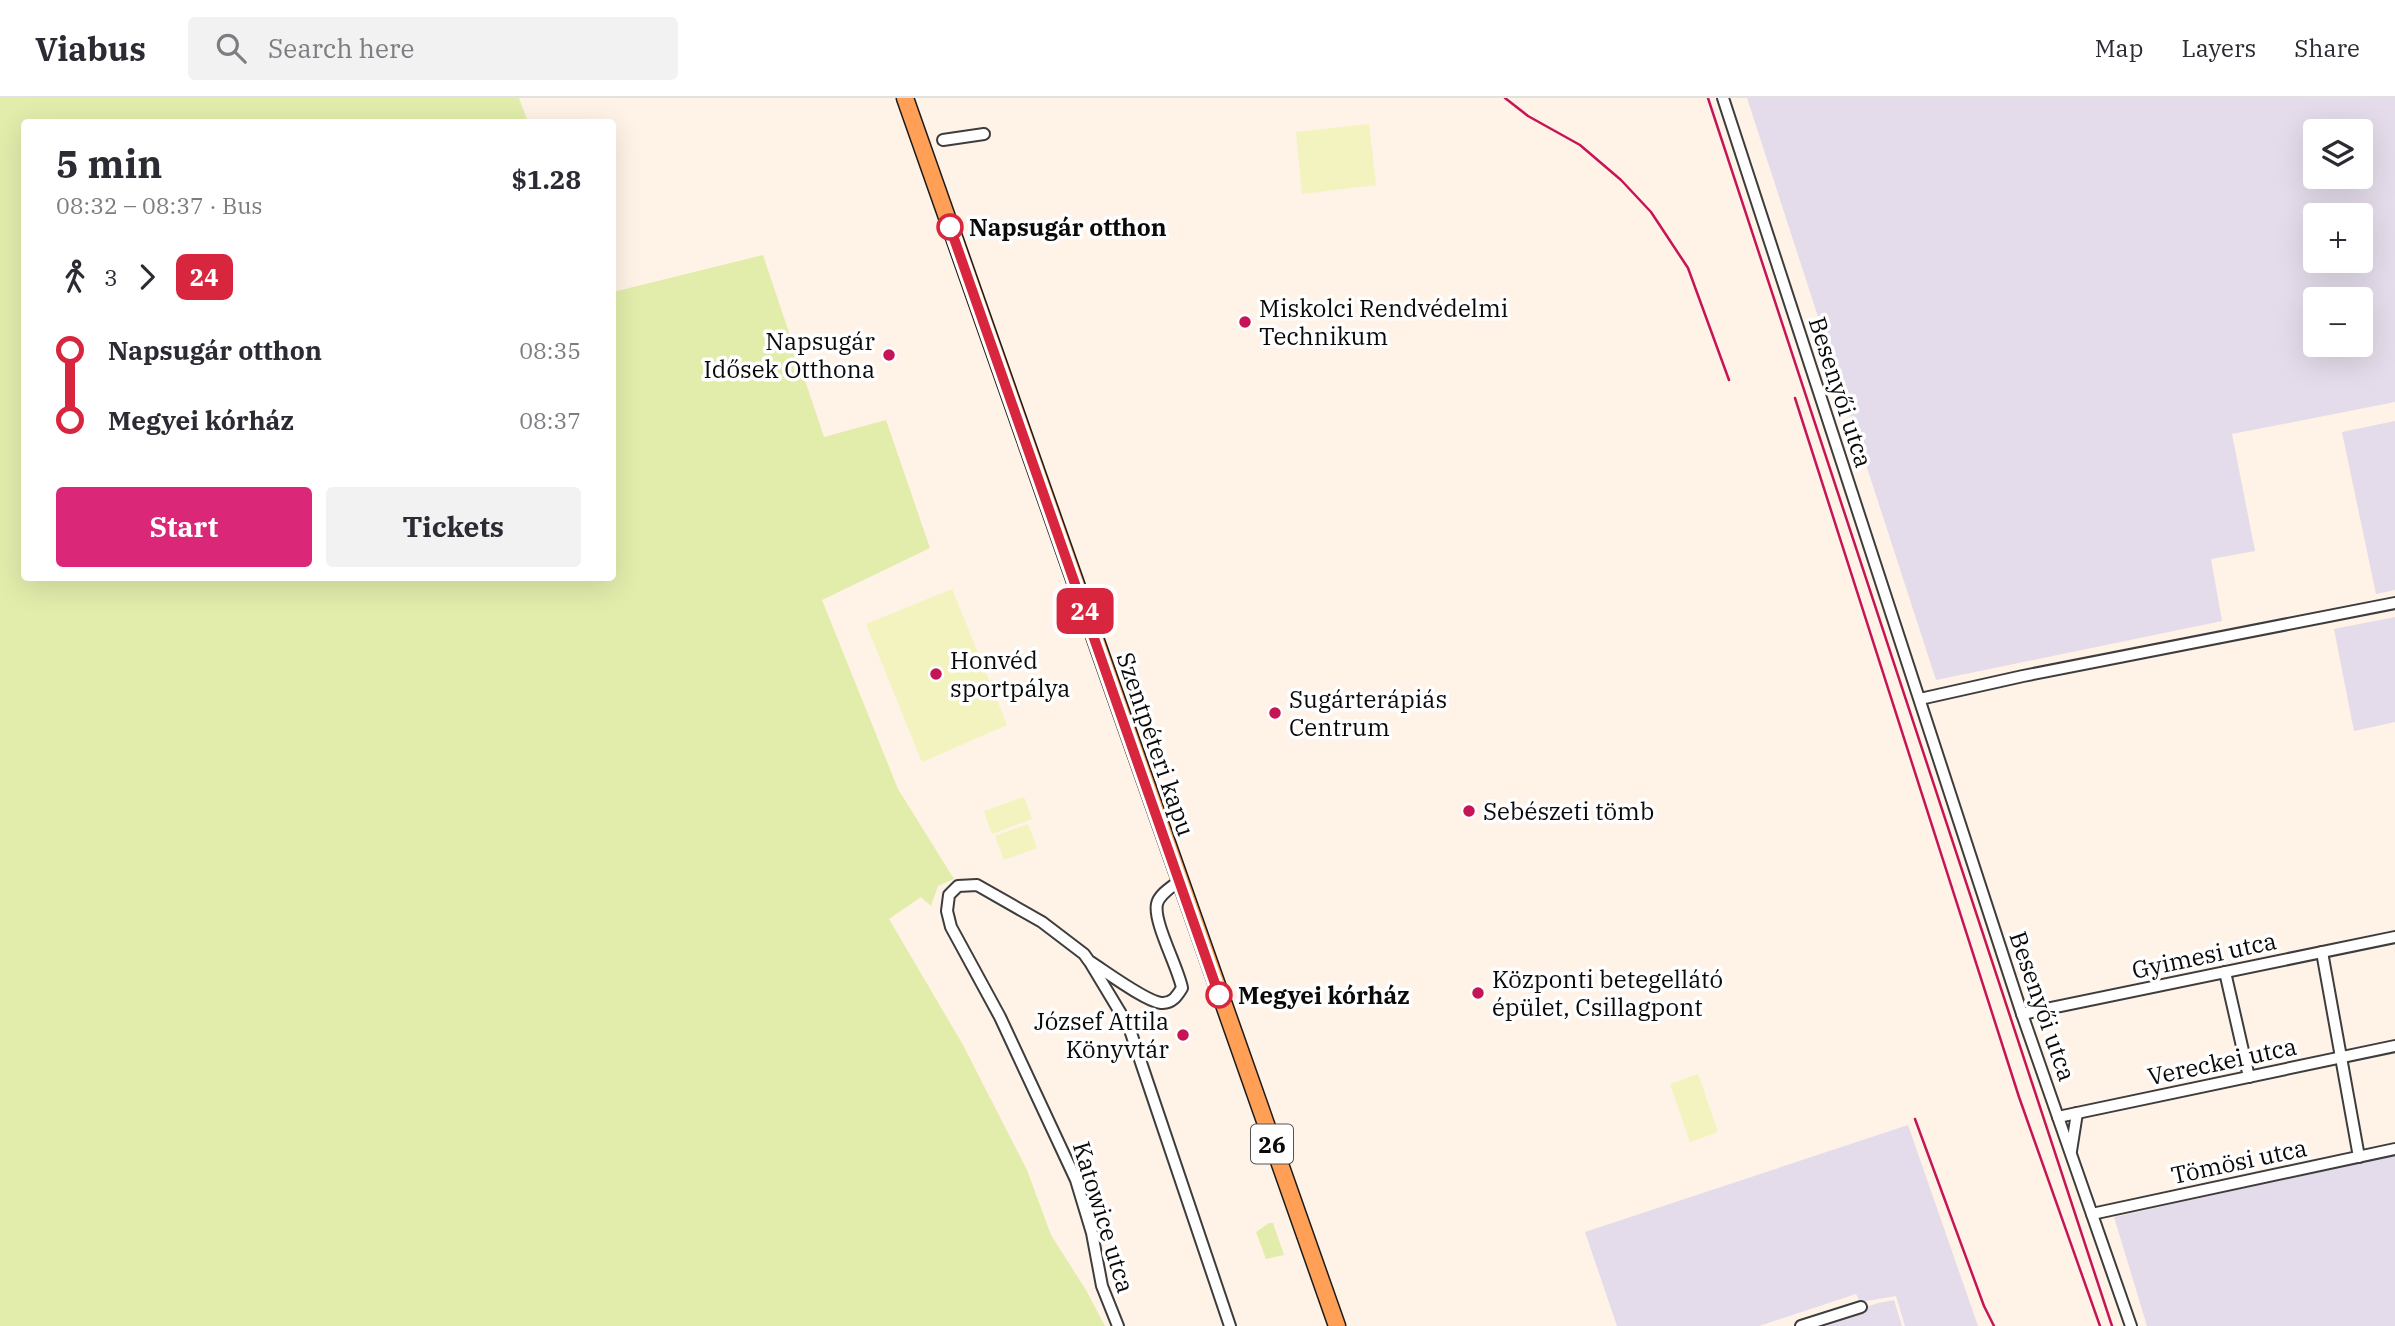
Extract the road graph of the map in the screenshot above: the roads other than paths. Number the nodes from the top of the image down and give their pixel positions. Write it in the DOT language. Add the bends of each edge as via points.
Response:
graph roads {
  1 [pos="905,98"];
  2 [pos="1723,98"];
  3 [pos="984,134"];
  4 [pos="943,140"];
  5 [pos="2395,603"];
  6 [pos="1920,699"];
  7 [pos="1179,881"];
  8 [pos="2395,937"];
  9 [pos="2322,952"];
  10 [pos="1089,961"];
  11 [pos="2225,972"];
  12 [pos="1134,989"];
  13 [pos="1115,1004"];
  14 [pos="2022,1014"];
  15 [pos="2395,1046"];
  16 [pos="2343,1057"];
  17 [pos="2249,1077"];
  18 [pos="2077,1113"];
  19 [pos="2058,1117"];
  20 [pos="2395,1149"];
  21 [pos="2071,1154"];
  22 [pos="2359,1157"];
  23 [pos="2092,1214"];
  24 [pos="1861,1307"];
  25 [pos="1118,1326"];
  26 [pos="1230,1326"];
  27 [pos="1337,1326"];
  28 [pos="1801,1326"];
  29 [pos="2131,1326"];
  1 -- 7 [label="main road, Szentpéteri kapu / 26"];
  2 -- 6 [label="street, Besenyői utca"];
  3 -- 4 [label="street"];
  5 -- 6 [label="street"];
  6 -- 14 [label="street, Besenyői utca"];
  7 -- 12 [label="street, Katowice utca" via="1161,896 1156,916 1182,988 1174,1000 1162,1004"];
  7 -- 27 [label="main road, Szentpéteri kapu / 26"];
  8 -- 9 [label="street, Gyimesi utca"];
  9 -- 11 [label="street, Gyimesi utca"];
  9 -- 16 [label="street"];
  10 -- 12 [label="street, Katowice utca"];
  10 -- 13 [label="street, Katowice utca"];
  10 -- 25 [label="street, Katowice utca" via="1042,922 977,885 958,886 949,895 951,927 1000,1017 1076,1180 1102,1286"];
  11 -- 14 [label="street, Gyimesi utca"];
  11 -- 17 [label="street"];
  12 -- 13 [label="street" via="1119,991"];
  13 -- 26 [label="street, Katowice utca" via="1129,1027"];
  14 -- 19 [label="street, Besenyői utca"];
  15 -- 16 [label="street, Vereckei utca"];
  16 -- 17 [label="street, Vereckei utca"];
  16 -- 22 [label="street"];
  17 -- 18 [label="street, Vereckei utca"];
  18 -- 19 [label="street, Vereckei utca"];
  18 -- 21 [label="street"];
  19 -- 21 [label="street, Besenyői utca"];
  20 -- 22 [label="street, Tömösi utca"];
  21 -- 23 [label="street, Besenyői utca"];
  22 -- 23 [label="street, Tömösi utca"];
  23 -- 29 [label="street, Besenyői utca"];
  24 -- 28 [label="street"];
}
